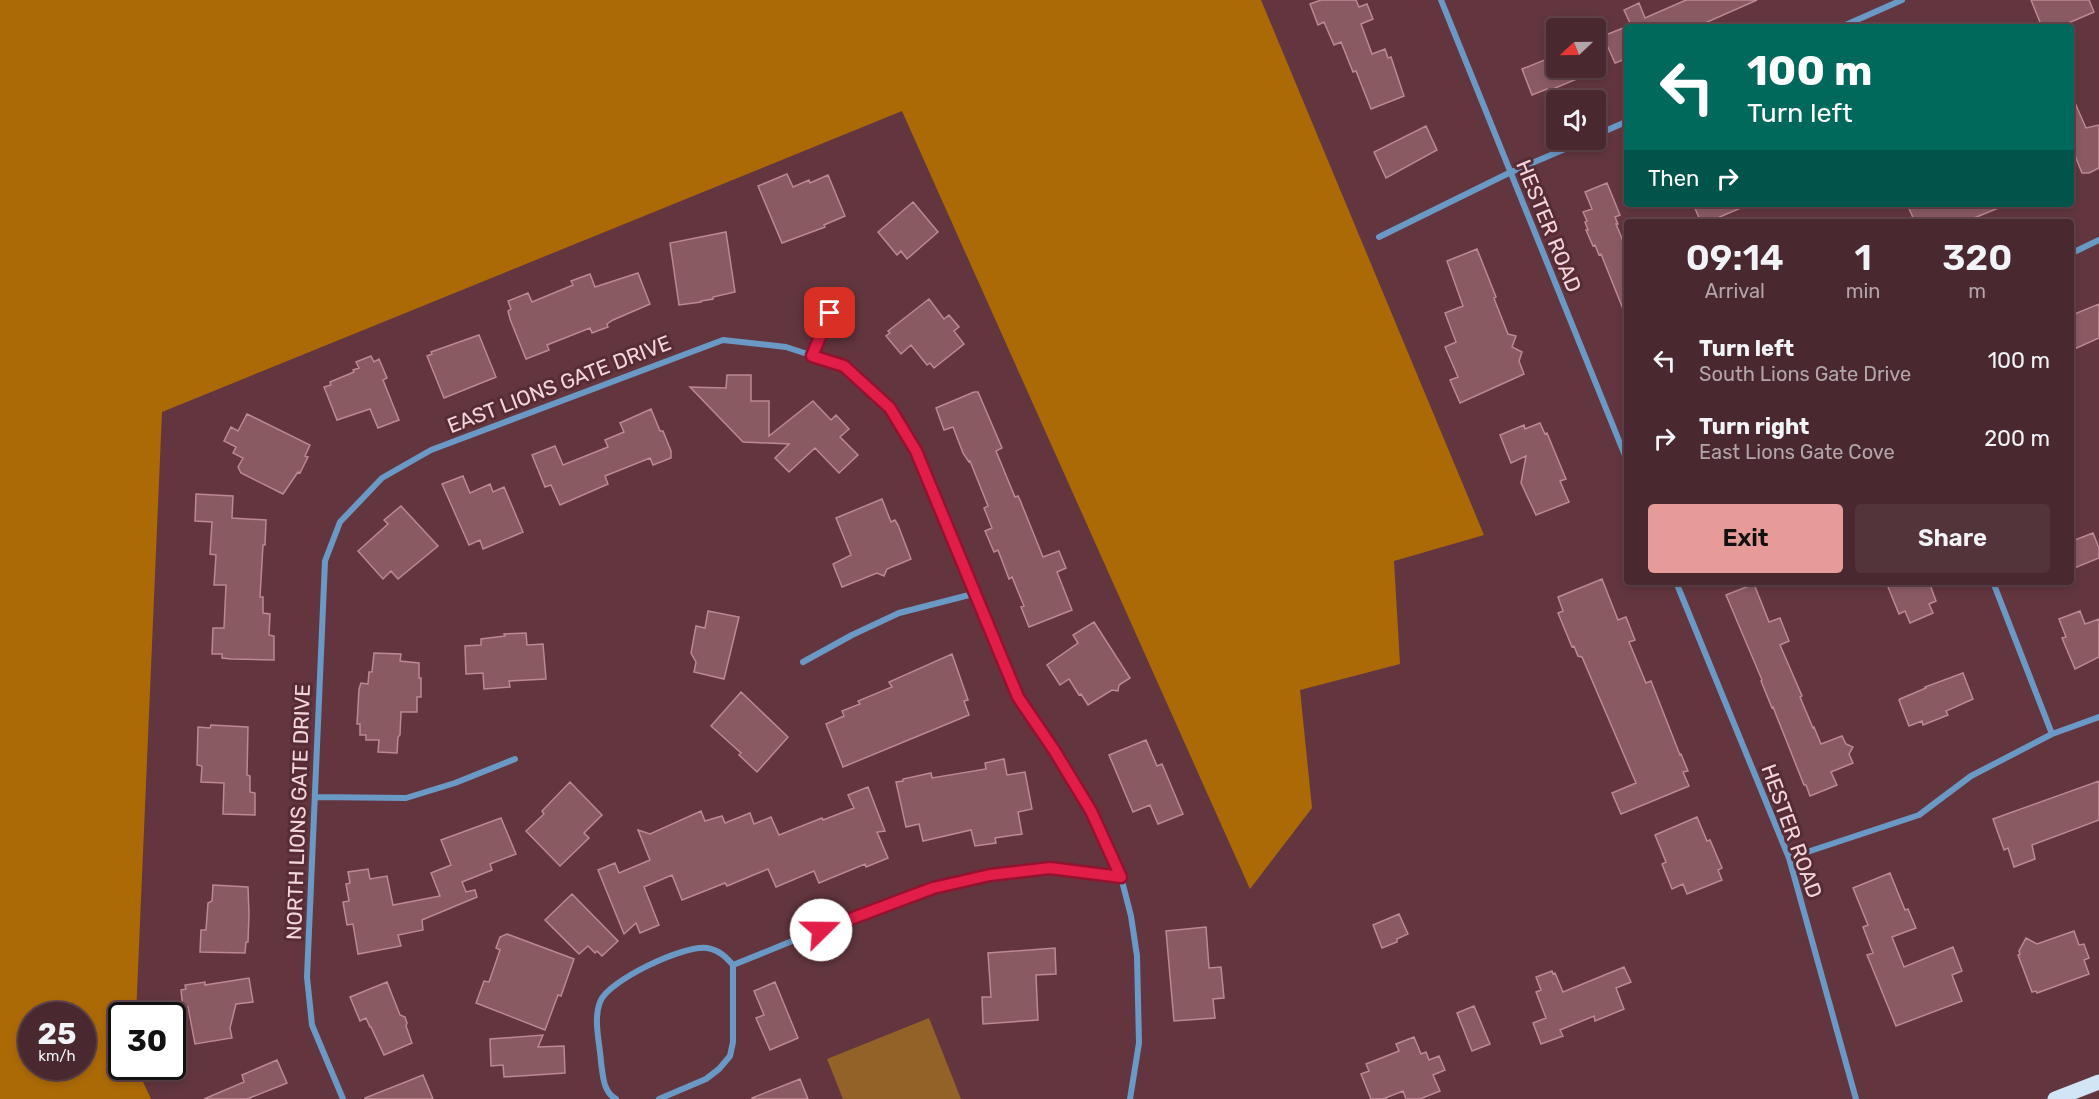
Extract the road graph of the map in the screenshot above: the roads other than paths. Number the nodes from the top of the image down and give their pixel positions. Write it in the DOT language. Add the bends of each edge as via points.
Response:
graph roads {
  1 [pos="1441,0"];
  2 [pos="1902,0"];
  3 [pos="1848,24"];
  4 [pos="1624,123"];
  5 [pos="1606,131"];
  6 [pos="1563,150"];
  7 [pos="1509,173"];
  8 [pos="1379,237"];
  9 [pos="2099,240"];
  10 [pos="2074,252"];
  11 [pos="838,292"];
  12 [pos="812,356"];
  13 [pos="1624,453"];
  14 [pos="340,522"];
  15 [pos="1677,585"];
  16 [pos="1994,585"];
  17 [pos="974,594"];
  18 [pos="803,662"];
  19 [pos="2099,717"];
  20 [pos="2052,734"];
  21 [pos="516,759"];
  22 [pos="315,797"];
  23 [pos="1789,858"];
  24 [pos="1121,877"];
  25 [pos="733,965"];
  26 [pos="2099,1082"];
  27 [pos="343,1099"];
  28 [pos="616,1099"];
  29 [pos="659,1099"];
  30 [pos="1130,1099"];
  31 [pos="1856,1099"];
  32 [pos="2055,1099"];
  1 -- 7 [label="street, HESTER ROAD"];
  2 -- 3 [label="street"];
  4 -- 5 [label="street"];
  6 -- 7 [label="street"];
  7 -- 8 [label="street"];
  7 -- 13 [label="street, HESTER ROAD"];
  9 -- 10 [label="street"];
  11 -- 12 [label="street"];
  12 -- 14 [label="street, EAST LIONS GATE DRIVE" via="786,347 723,340 431,450 382,478"];
  12 -- 17 [label="street, EAST LIONS GATE DRIVE" via="844,366 890,408 916,451"];
  14 -- 22 [label="street, NORTH LIONS GATE DRIVE" via="325,561"];
  15 -- 23 [label="street, HESTER ROAD"];
  16 -- 20 [label="street"];
  17 -- 18 [label="street" via="899,613"];
  17 -- 24 [label="street, EAST LIONS GATE DRIVE" via="1018,697 1091,811"];
  19 -- 20 [label="street"];
  20 -- 23 [label="street" via="1971,776 1919,815"];
  21 -- 22 [label="street" via="406,798"];
  22 -- 27 [label="street, NORTH LIONS GATE DRIVE" via="307,976 312,1025"];
  23 -- 31 [label="street, HESTER ROAD"];
  24 -- 25 [label="street" via="1050,868 979,877 924,891"];
  24 -- 30 [label="street, EAST LIONS GATE DRIVE" via="1137,956 1139,1043"];
  25 -- 28 [label="street" via="724,954 708,948 691,948 657,962 607,991 600,1002 597,1020 603,1082"];
  25 -- 29 [label="street" via="730,1056 706,1079"];
  26 -- 32 [label="main road"];
}
